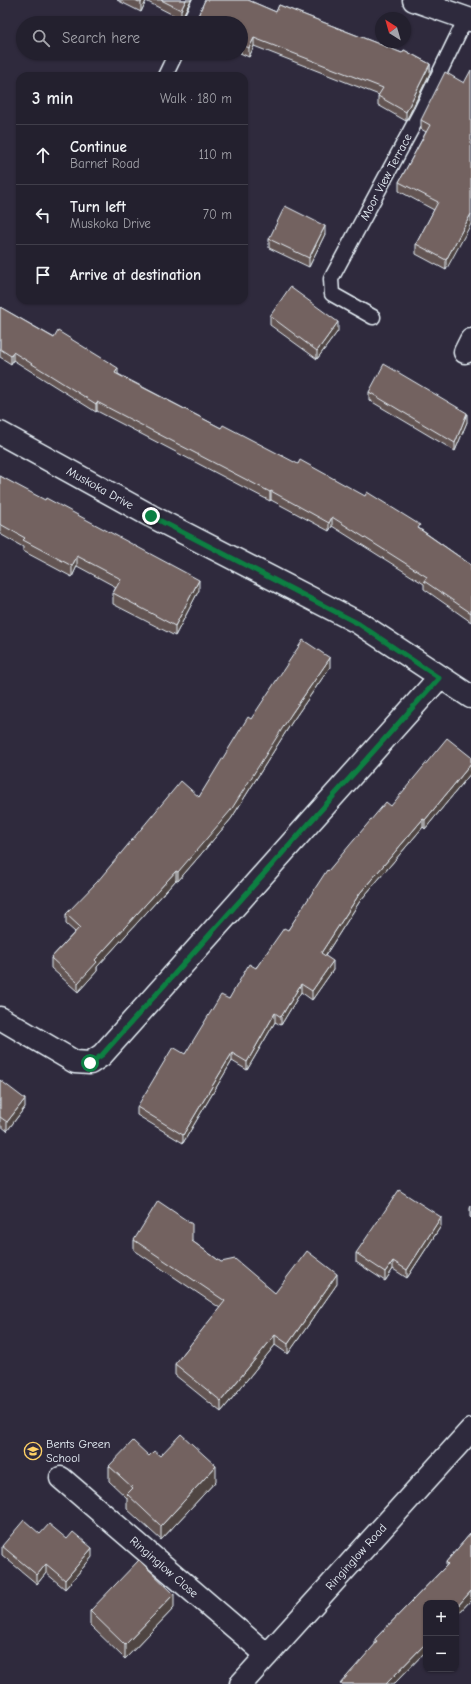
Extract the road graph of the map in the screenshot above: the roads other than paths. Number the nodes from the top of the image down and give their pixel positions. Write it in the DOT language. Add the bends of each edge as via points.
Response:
graph roads {
  1 [pos="200,0"];
  2 [pos="414,0"];
  3 [pos="192,16"];
  4 [pos="468,19"];
  5 [pos="173,60"];
  6 [pos="167,72"];
  7 [pos="373,318"];
  8 [pos="0,433"];
  9 [pos="439,678"];
  10 [pos="471,697"];
  11 [pos="0,1018"];
  12 [pos="471,1430"];
  13 [pos="61,1478"];
  14 [pos="267,1655"];
  15 [pos="241,1684"];
  1 -- 3 [label="lane"];
  2 -- 4 [label="street"];
  4 -- 7 [label="lane, Moor View Terrace" via="331,279 332,294"];
  5 -- 6 [label="lane"];
  8 -- 9 [label="street, Muskoka Drive" via="151,516 359,624"];
  9 -- 10 [label="street, Muskoka Drive"];
  9 -- 11 [label="street" via="102,1055 90,1063 75,1062"];
  12 -- 14 [label="street, Ringinglow Road"];
  13 -- 14 [label="street, Ringinglow Close"];
  14 -- 15 [label="street, Ringinglow Road"];
}
